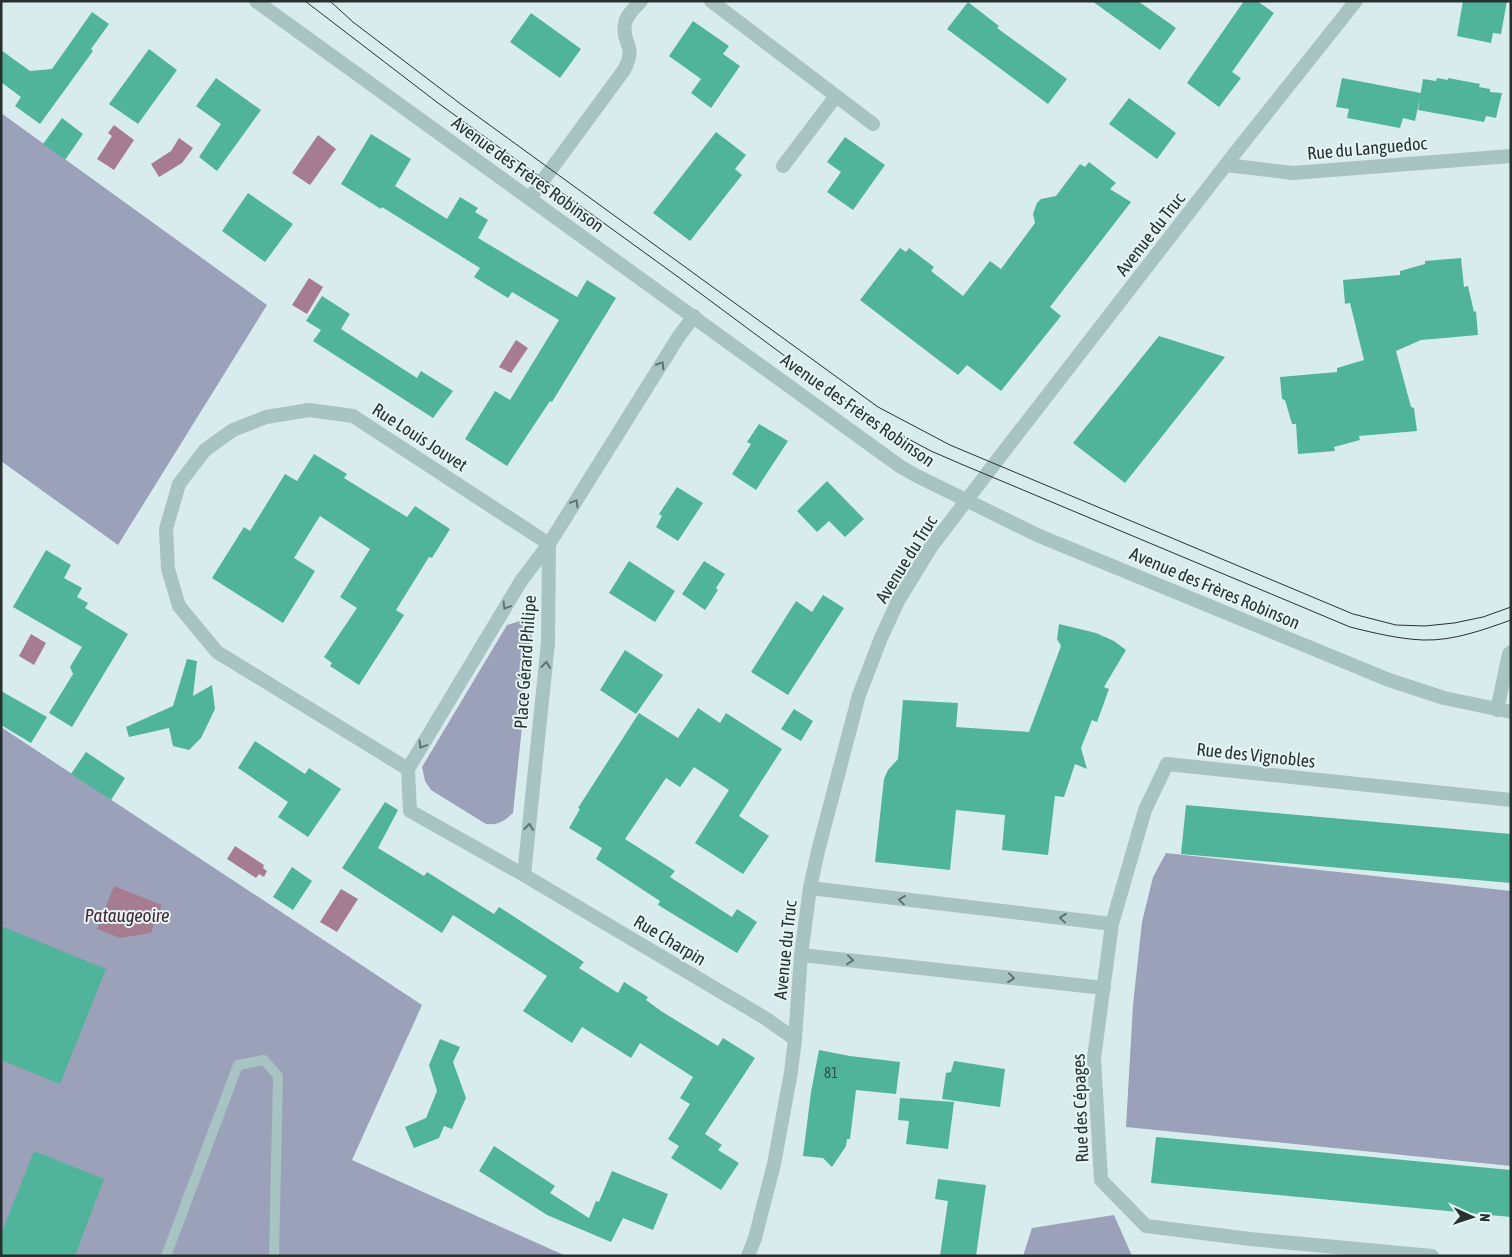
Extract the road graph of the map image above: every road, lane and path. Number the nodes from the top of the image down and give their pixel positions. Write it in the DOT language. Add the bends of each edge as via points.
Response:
graph roads {
  1 [pos="256,1"];
  2 [pos="641,1"];
  3 [pos="710,1"];
  4 [pos="1356,1"];
  5 [pos="836,96"];
  6 [pos="873,124"];
  7 [pos="1511,156"];
  8 [pos="1226,165"];
  9 [pos="783,166"];
  10 [pos="530,198"];
  11 [pos="694,316"];
  12 [pos="967,501"];
  13 [pos="549,544"];
  14 [pos="1511,652"];
  15 [pos="1504,711"];
  16 [pos="408,769"];
  17 [pos="1511,800"];
  18 [pos="524,875"];
  19 [pos="810,888"];
  20 [pos="1112,924"];
  21 [pos="801,955"];
  22 [pos="1104,988"];
  23 [pos="795,1039"];
  24 [pos="166,1256"];
  25 [pos="274,1256"];
  26 [pos="748,1256"];
  27 [pos="1432,1256"];
  1 -- 10 [label="street, Avenue des Frères Robinson"];
  2 -- 10 [label="street" via="624,24 630,60"];
  3 -- 5 [label="street"];
  4 -- 8 [label="street, Avenue du Truc"];
  5 -- 6 [label="street"];
  5 -- 9 [label="street"];
  7 -- 8 [label="street, Rue du Languedoc" via="1293,173"];
  8 -- 12 [label="street, Avenue du Truc"];
  10 -- 11 [label="street, Avenue des Frères Robinson"];
  11 -- 12 [label="street, Avenue des Frères Robinson" via="900,466"];
  13 -- 11 [label="street, one-way"];
  12 -- 15 [label="street, Avenue des Frères Robinson" via="1037,535 1389,680 1444,698"];
  12 -- 19 [label="street, Avenue du Truc" via="931,547 898,601 881,638 858,695"];
  13 -- 16 [label="street, Place Gérard Philipe, one-way" via="521,581"];
  13 -- 16 [label="street, Rue Louis Jouvet" via="353,416 309,410 266,417 234,430 204,450 179,484 166,529 168,570 179,606 217,652"];
  18 -- 13 [label="street, Place Gérard Philipe, one-way" via="548,643"];
  14 -- 15 [label="street"];
  16 -- 18 [label="street" via="410,811"];
  17 -- 20 [label="street, Rue des Vignobles" via="1167,764 1145,810"];
  18 -- 23 [label="street, Rue Charpin"];
  20 -- 19 [label="street, one-way"];
  19 -- 21 [label="street, Avenue du Truc"];
  20 -- 22 [label="street, Rue des Vignobles"];
  21 -- 22 [label="street, one-way"];
  21 -- 23 [label="street, Avenue du Truc"];
  22 -- 27 [label="street, Rue des Cépages" via="1094,1058 1101,1180 1146,1226"];
  23 -- 26 [label="street, Avenue du Truc" via="774,1164"];
  24 -- 25 [label="lane" via="238,1065 264,1060 278,1076"];
}
